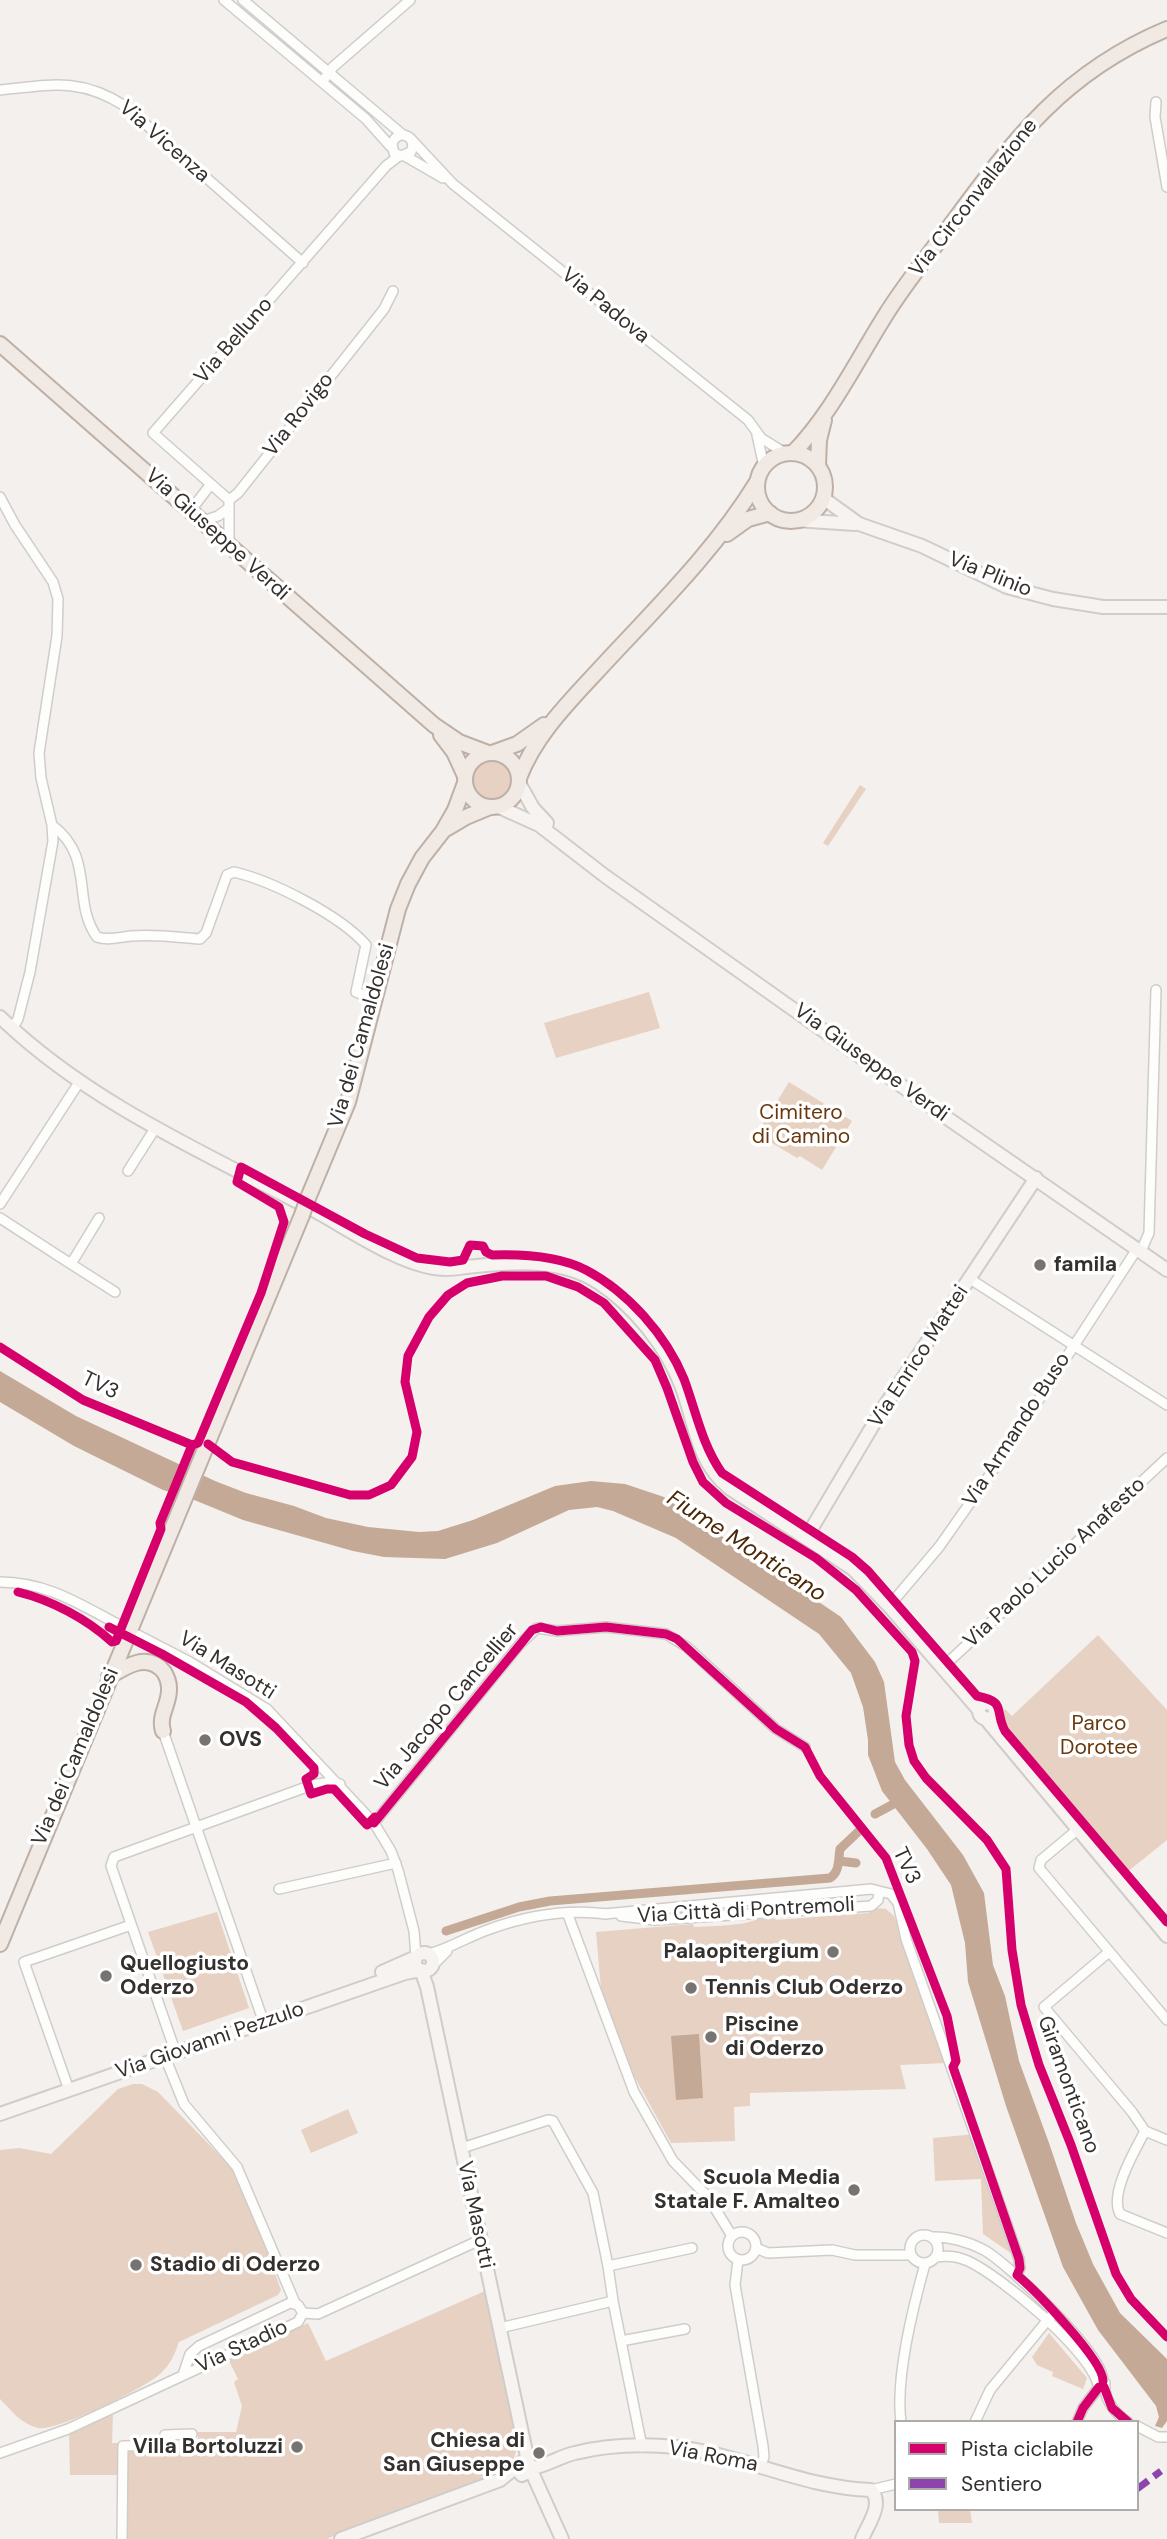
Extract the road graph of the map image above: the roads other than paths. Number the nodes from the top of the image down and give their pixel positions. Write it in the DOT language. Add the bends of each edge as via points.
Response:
graph roads {
  1 [pos="224,0"];
  2 [pos="243,0"];
  3 [pos="410,0"];
  4 [pos="1167,29"];
  5 [pos="325,78"];
  6 [pos="0,90"];
  7 [pos="1156,102"];
  8 [pos="407,137"];
  9 [pos="397,152"];
  10 [pos="453,184"];
  11 [pos="1167,187"];
  12 [pos="303,263"];
  13 [pos="393,291"];
  14 [pos="0,344"];
  15 [pos="826,412"];
  16 [pos="756,430"];
  17 [pos="789,453"];
  18 [pos="818,466"];
  19 [pos="764,467"];
  20 [pos="757,482"];
  21 [pos="211,484"];
  22 [pos="0,497"];
  23 [pos="823,498"];
  24 [pos="229,504"];
  25 [pos="191,510"];
  26 [pos="770,513"];
  27 [pos="795,520"];
  28 [pos="203,521"];
  29 [pos="859,524"];
  30 [pos="717,541"];
  31 [pos="229,544"];
  32 [pos="1167,607"];
  33 [pos="559,713"];
  34 [pos="434,725"];
  35 [pos="490,753"];
  36 [pos="465,780"];
  37 [pos="519,781"];
  38 [pos="495,807"];
  39 [pos="52,825"];
  40 [pos="443,831"];
  41 [pos="577,853"];
  42 [pos="1156,990"];
  43 [pos="373,999"];
  44 [pos="0,1017"];
  45 [pos="12,1029"];
  46 [pos="80,1081"];
  47 [pos="156,1127"];
  48 [pos="128,1171"];
  49 [pos="1036,1178"];
  50 [pos="0,1204"];
  51 [pos="0,1218"];
  52 [pos="99,1219"];
  53 [pos="1139,1250"];
  54 [pos="71,1264"];
  55 [pos="1167,1270"];
  56 [pos="970,1279"];
  57 [pos="115,1292"];
  58 [pos="1073,1345"];
  59 [pos="1167,1405"];
  60 [pos="1167,1458"];
  61 [pos="806,1538"];
  62 [pos="0,1582"];
  63 [pos="889,1605"];
  64 [pos="121,1626"];
  65 [pos="138,1635"];
  66 [pos="943,1667"];
  67 [pos="110,1677"];
  68 [pos="163,1731"];
  69 [pos="804,1747"];
  70 [pos="322,1765"];
  71 [pos="340,1784"];
  72 [pos="312,1785"];
  73 [pos="374,1823"];
  74 [pos="196,1825"];
  75 [pos="1077,1830"];
  76 [pos="396,1863"];
  77 [pos="279,1889"];
  78 [pos="879,1892"];
  79 [pos="747,1900"];
  80 [pos="662,1908"];
  81 [pos="604,1914"];
  82 [pos="568,1915"];
  83 [pos="748,1918"];
  84 [pos="658,1920"];
  85 [pos="131,1925"];
  86 [pos="1167,1936"];
  87 [pos="0,1944"];
  88 [pos="1110,1952"];
  89 [pos="426,1961"];
  90 [pos="262,2019"];
  91 [pos="1167,2020"];
  92 [pos="173,2045"];
  93 [pos="165,2057"];
  94 [pos="68,2086"];
  95 [pos="0,2106"];
  96 [pos="0,2114"];
  97 [pos="1145,2131"];
  98 [pos="1167,2140"];
  99 [pos="462,2148"];
  100 [pos="1167,2233"];
  101 [pos="732,2236"];
  102 [pos="931,2237"];
  103 [pos="480,2240"];
  104 [pos="692,2248"];
  105 [pos="756,2248"];
  106 [pos="910,2255"];
  107 [pos="936,2257"];
  108 [pos="738,2260"];
  109 [pos="925,2264"];
  110 [pos="608,2266"];
  111 [pos="1017,2274"];
  112 [pos="613,2301"];
  113 [pos="295,2302"];
  114 [pos="1052,2310"];
  115 [pos="303,2313"];
  116 [pos="1044,2317"];
  117 [pos="500,2328"];
  118 [pos="685,2329"];
  119 [pos="621,2341"];
  120 [pos="201,2344"];
  121 [pos="209,2363"];
  122 [pos="183,2375"];
  123 [pos="1101,2385"];
  124 [pos="901,2419"];
  125 [pos="976,2420"];
  126 [pos="1078,2420"];
  127 [pos="1126,2420"];
  128 [pos="1139,2427"];
  129 [pos="192,2434"];
  130 [pos="1167,2437"];
  131 [pos="642,2447"];
  132 [pos="0,2453"];
  133 [pos="760,2466"];
  134 [pos="524,2469"];
  135 [pos="893,2485"];
  136 [pos="871,2490"];
  137 [pos="876,2507"];
  138 [pos="122,2539"];
  139 [pos="341,2539"];
  140 [pos="562,2539"];
  141 [pos="862,2539"];
  1 -- 5 [label="street"];
  2 -- 5 [label="street"];
  3 -- 5 [label="street"];
  4 -- 15 [label="main road, Via Circonvallazione" via="1081,77 1020,133 887,313"];
  5 -- 8 [label="street"];
  5 -- 9 [label="street"];
  6 -- 12 [label="street, Via Vicenza" via="62,84 106,94"];
  7 -- 11 [label="street"];
  8 -- 9 [label="street" via="395,138"];
  8 -- 9 [label="street, Via Belluno" via="413,149"];
  8 -- 10 [label="street"];
  9 -- 10 [label="street"];
  9 -- 12 [label="street, Via Belluno"];
  10 -- 16 [label="street, Via Padova"];
  12 -- 21 [label="street, Via Belluno" via="153,433"];
  13 -- 24 [label="street, Via Rovigo" via="384,309"];
  14 -- 25 [label="main road, Via Giuseppe Verdi"];
  15 -- 17 [label="main road, Via Circonvallazione"];
  15 -- 18 [label="main road, Via Circonvallazione"];
  16 -- 17 [label="street, Via Padova" via="770,445"];
  16 -- 19 [label="street"];
  17 -- 18 [label="main road" via="803,455"];
  17 -- 19 [label="main road"];
  18 -- 23 [label="main road" via="825,487"];
  19 -- 20 [label="main road"];
  20 -- 26 [label="main road" via="762,505"];
  20 -- 30 [label="main road"];
  21 -- 24 [label="street"];
  21 -- 25 [label="street"];
  22 -- 39 [label="street" via="53,582 58,599 57,636 39,753"];
  23 -- 27 [label="main road" via="813,513"];
  23 -- 29 [label="street, Via Plinio"];
  24 -- 28 [label="street" via="218,516"];
  24 -- 31 [label="street"];
  25 -- 28 [label="main road, Via Giuseppe Verdi"];
  26 -- 27 [label="main road"];
  26 -- 30 [label="main road" via="748,519"];
  27 -- 29 [label="street, Via Plinio"];
  28 -- 31 [label="main road, Via Giuseppe Verdi"];
  29 -- 32 [label="street, Via Plinio" via="1029,593 1103,607"];
  30 -- 33 [label="main road"];
  31 -- 34 [label="main road, Via Giuseppe Verdi"];
  33 -- 35 [label="main road" via="526,739"];
  33 -- 37 [label="main road" via="527,757"];
  34 -- 35 [label="main road, Via Giuseppe Verdi" via="459,742"];
  34 -- 36 [label="main road, Via Giuseppe Verdi" via="454,752"];
  35 -- 36 [label="main road" via="473,761"];
  35 -- 37 [label="main road" via="513,763"];
  36 -- 38 [label="main road" via="476,802"];
  36 -- 40 [label="main road, Via dei Camaldolesi"];
  37 -- 38 [label="main road" via="513,798"];
  37 -- 41 [label="street, Via Giuseppe Verdi" via="533,808"];
  38 -- 40 [label="main road, Via dei Camaldolesi"];
  38 -- 41 [label="street, Via Giuseppe Verdi" via="532,820"];
  39 -- 43 [label="street" via="66,835 78,860 97,937 200,939 227,875 234,872 283,890 354,930 366,945 356,992"];
  39 -- 45 [label="street" via="52,849 30,972"];
  40 -- 43 [label="main road, Via dei Camaldolesi" via="408,884"];
  41 -- 49 [label="street, Via Giuseppe Verdi"];
  42 -- 53 [label="street, Via Armando Buso" via="1149,1233"];
  43 -- 67 [label="main road, Via dei Camaldolesi, bridge" via="348,1102"];
  44 -- 45 [label="street"];
  45 -- 46 [label="street"];
  46 -- 47 [label="street"];
  46 -- 50 [label="street"];
  47 -- 48 [label="street"];
  47 -- 61 [label="street" via="416,1263 451,1269 528,1262 580,1273 599,1283 636,1316 668,1359 702,1454 715,1475"];
  49 -- 53 [label="street, Via Giuseppe Verdi"];
  49 -- 56 [label="street, Via Enrico Mattei"];
  51 -- 54 [label="street"];
  52 -- 54 [label="street"];
  53 -- 55 [label="street, Via Giuseppe Verdi"];
  53 -- 58 [label="street, Via Armando Buso"];
  54 -- 57 [label="street"];
  56 -- 58 [label="street"];
  56 -- 61 [label="street, Via Enrico Mattei" via="882,1410"];
  58 -- 59 [label="street"];
  58 -- 63 [label="street, Via Armando Buso" via="939,1547"];
  60 -- 66 [label="street, Via Paolo Lucio Anafesto"];
  61 -- 63 [label="street" via="853,1569"];
  62 -- 64 [label="street" via="38,1585"];
  63 -- 66 [label="street"];
  65 -- 70 [label="street, Via Masotti" via="252,1698"];
  66 -- 75 [label="street" via="983,1710"];
  67 -- 68 [label="main road" via="140,1662 159,1667 169,1688"];
  67 -- 87 [label="main road, Via dei Camaldolesi"];
  68 -- 74 [label="street"];
  69 -- 73 [label="street, Via Jacopo Cancellier" via="776,1729 666,1634 606,1627 557,1632 537,1628"];
  70 -- 71 [label="street, Via Masotti"];
  70 -- 72 [label="street" via="320,1777"];
  71 -- 72 [label="street"];
  71 -- 73 [label="street, Via Masotti"];
  72 -- 74 [label="street"];
  73 -- 76 [label="street, Via Masotti"];
  74 -- 85 [label="street" via="114,1857 111,1866"];
  74 -- 90 [label="street"];
  75 -- 86 [label="street"];
  75 -- 88 [label="street" via="1041,1860 1039,1868"];
  76 -- 77 [label="street"];
  76 -- 89 [label="street, Via Masotti"];
  78 -- 79 [label="street, Via Città di Pontremoli"];
  78 -- 83 [label="street, Via Città di Pontremoli" via="871,1906"];
  78 -- 111 [label="street, Via Città di Pontremoli" via="891,1894 898,1903 906,1939 1019,2259"];
  79 -- 80 [label="street, Via Città di Pontremoli"];
  79 -- 83 [label="street"];
  80 -- 81 [label="street, Via Città di Pontremoli"];
  80 -- 84 [label="street"];
  81 -- 82 [label="street, Via Città di Pontremoli" via="581,1911"];
  81 -- 84 [label="street, Via Città di Pontremoli"];
  82 -- 89 [label="street, Via Città di Pontremoli" via="535,1916 490,1929"];
  82 -- 101 [label="street" via="634,2092 673,2161 708,2197"];
  83 -- 84 [label="street, Via Città di Pontremoli"];
  85 -- 92 [label="street"];
  85 -- 94 [label="street" via="24,1962"];
  88 -- 91 [label="street"];
  88 -- 97 [label="street" via="1044,2007"];
  89 -- 90 [label="street, Via Giovanni Pezzulo" via="392,1969"];
  89 -- 99 [label="street, Via Masotti" via="427,1987"];
  90 -- 92 [label="street, Via Giovanni Pezzulo"];
  90 -- 93 [label="street, Via Giovanni Pezzulo"];
  92 -- 94 [label="street, Via Giovanni Pezzulo"];
  93 -- 94 [label="street, Via Giovanni Pezzulo"];
  93 -- 113 [label="street" via="184,2104 237,2166"];
  94 -- 95 [label="street, Via Giovanni Pezzulo"];
  94 -- 96 [label="street, Via Giovanni Pezzulo"];
  97 -- 98 [label="street"];
  97 -- 100 [label="street" via="1116,2206 1123,2215"];
  99 -- 103 [label="street, Via Masotti"];
  99 -- 110 [label="street" via="553,2121 593,2193"];
  101 -- 105 [label="street" via="748,2234"];
  101 -- 108 [label="street" via="729,2252"];
  102 -- 106 [label="street" via="914,2238"];
  102 -- 107 [label="street" via="938,2248"];
  102 -- 111 [label="street" via="970,2244"];
  103 -- 115 [label="street, Via Stadio" via="318,2314"];
  103 -- 117 [label="street, Via Masotti"];
  104 -- 110 [label="street"];
  105 -- 106 [label="street" via="768,2253 832,2250 855,2255"];
  105 -- 108 [label="street" via="752,2256"];
  106 -- 109 [label="street"];
  107 -- 109 [label="street"];
  107 -- 116 [label="street" via="954,2256 979,2267"];
  108 -- 133 [label="street" via="735,2285 763,2446"];
  109 -- 124 [label="street" via="913,2306"];
  110 -- 112 [label="street"];
  111 -- 114 [label="street"];
  112 -- 117 [label="street"];
  112 -- 119 [label="street"];
  113 -- 115 [label="street"];
  113 -- 120 [label="street"];
  114 -- 116 [label="street"];
  114 -- 123 [label="street" via="1100,2368"];
  115 -- 121 [label="street, Via Stadio" via="298,2322"];
  116 -- 123 [label="street" via="1090,2366"];
  116 -- 125 [label="street" via="990,2390"];
  117 -- 134 [label="street, Via Masotti"];
  118 -- 119 [label="street"];
  119 -- 131 [label="street"];
  120 -- 121 [label="street" via="199,2354"];
  120 -- 122 [label="street" via="190,2354"];
  121 -- 122 [label="street, Via Stadio"];
  122 -- 132 [label="street, Via Stadio" via="68,2428"];
  123 -- 126 [label="street"];
  123 -- 127 [label="street" via="1112,2408"];
  128 -- 130 [label="street"];
  129 -- 138 [label="street" via="165,2435 165,2445 123,2446"];
  131 -- 133 [label="street, Via Roma" via="709,2452"];
  131 -- 134 [label="street, Via Roma" via="584,2451"];
  133 -- 136 [label="street, Via Roma" via="834,2488"];
  134 -- 139 [label="street, Via Roma"];
  134 -- 140 [label="street, Via Masotti" via="540,2491"];
  135 -- 136 [label="street, Via Roma"];
  135 -- 137 [label="street"];
  136 -- 137 [label="street"];
  137 -- 141 [label="street"];
}
